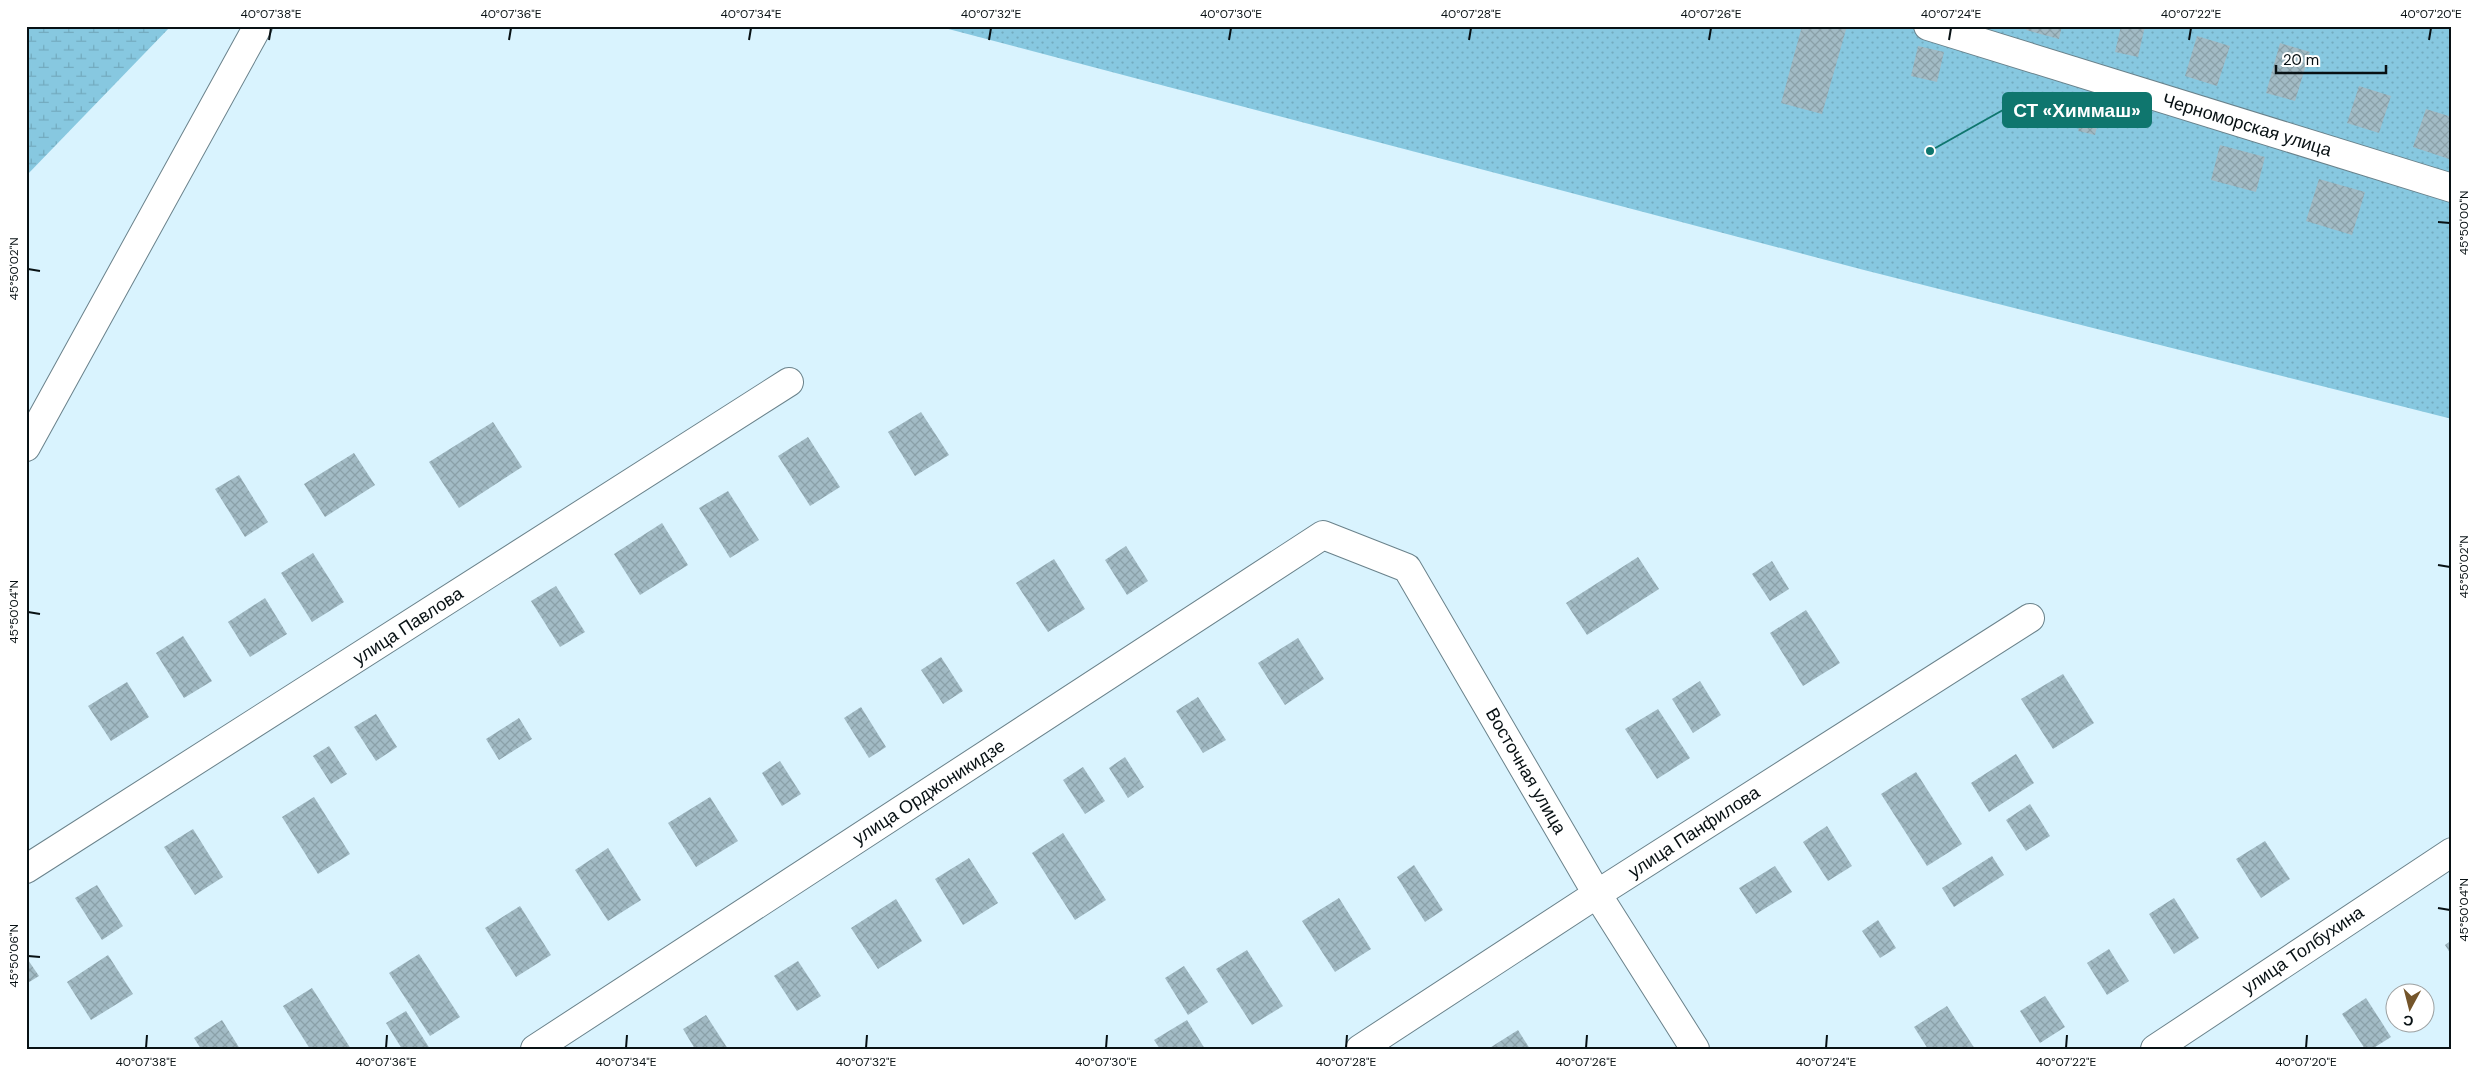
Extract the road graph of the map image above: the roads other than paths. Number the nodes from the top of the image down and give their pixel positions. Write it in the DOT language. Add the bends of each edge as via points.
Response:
graph roads {
  1 [pos="258,26"];
  2 [pos="1928,26"];
  3 [pos="2452,188"];
  4 [pos="789,382"];
  5 [pos="26,447"];
  6 [pos="1323,535"];
  7 [pos="2030,618"];
  8 [pos="2452,852"];
  9 [pos="26,868"];
  10 [pos="1598,894"];
  11 [pos="535,1049"];
  12 [pos="1360,1049"];
  13 [pos="1695,1049"];
  14 [pos="2155,1049"];
  1 -- 5 [label="street"];
  2 -- 3 [label="street, Черноморская улица"];
  4 -- 9 [label="street, улица Павлова"];
  6 -- 10 [label="street, Восточная улица" via="1407,568"];
  6 -- 11 [label="street, улица Орджоникидзе"];
  7 -- 10 [label="street, улица Панфилова"];
  8 -- 14 [label="street, улица Толбухина"];
  10 -- 12 [label="street, улица Панфилова"];
  10 -- 13 [label="street, Восточная улица"];
}
